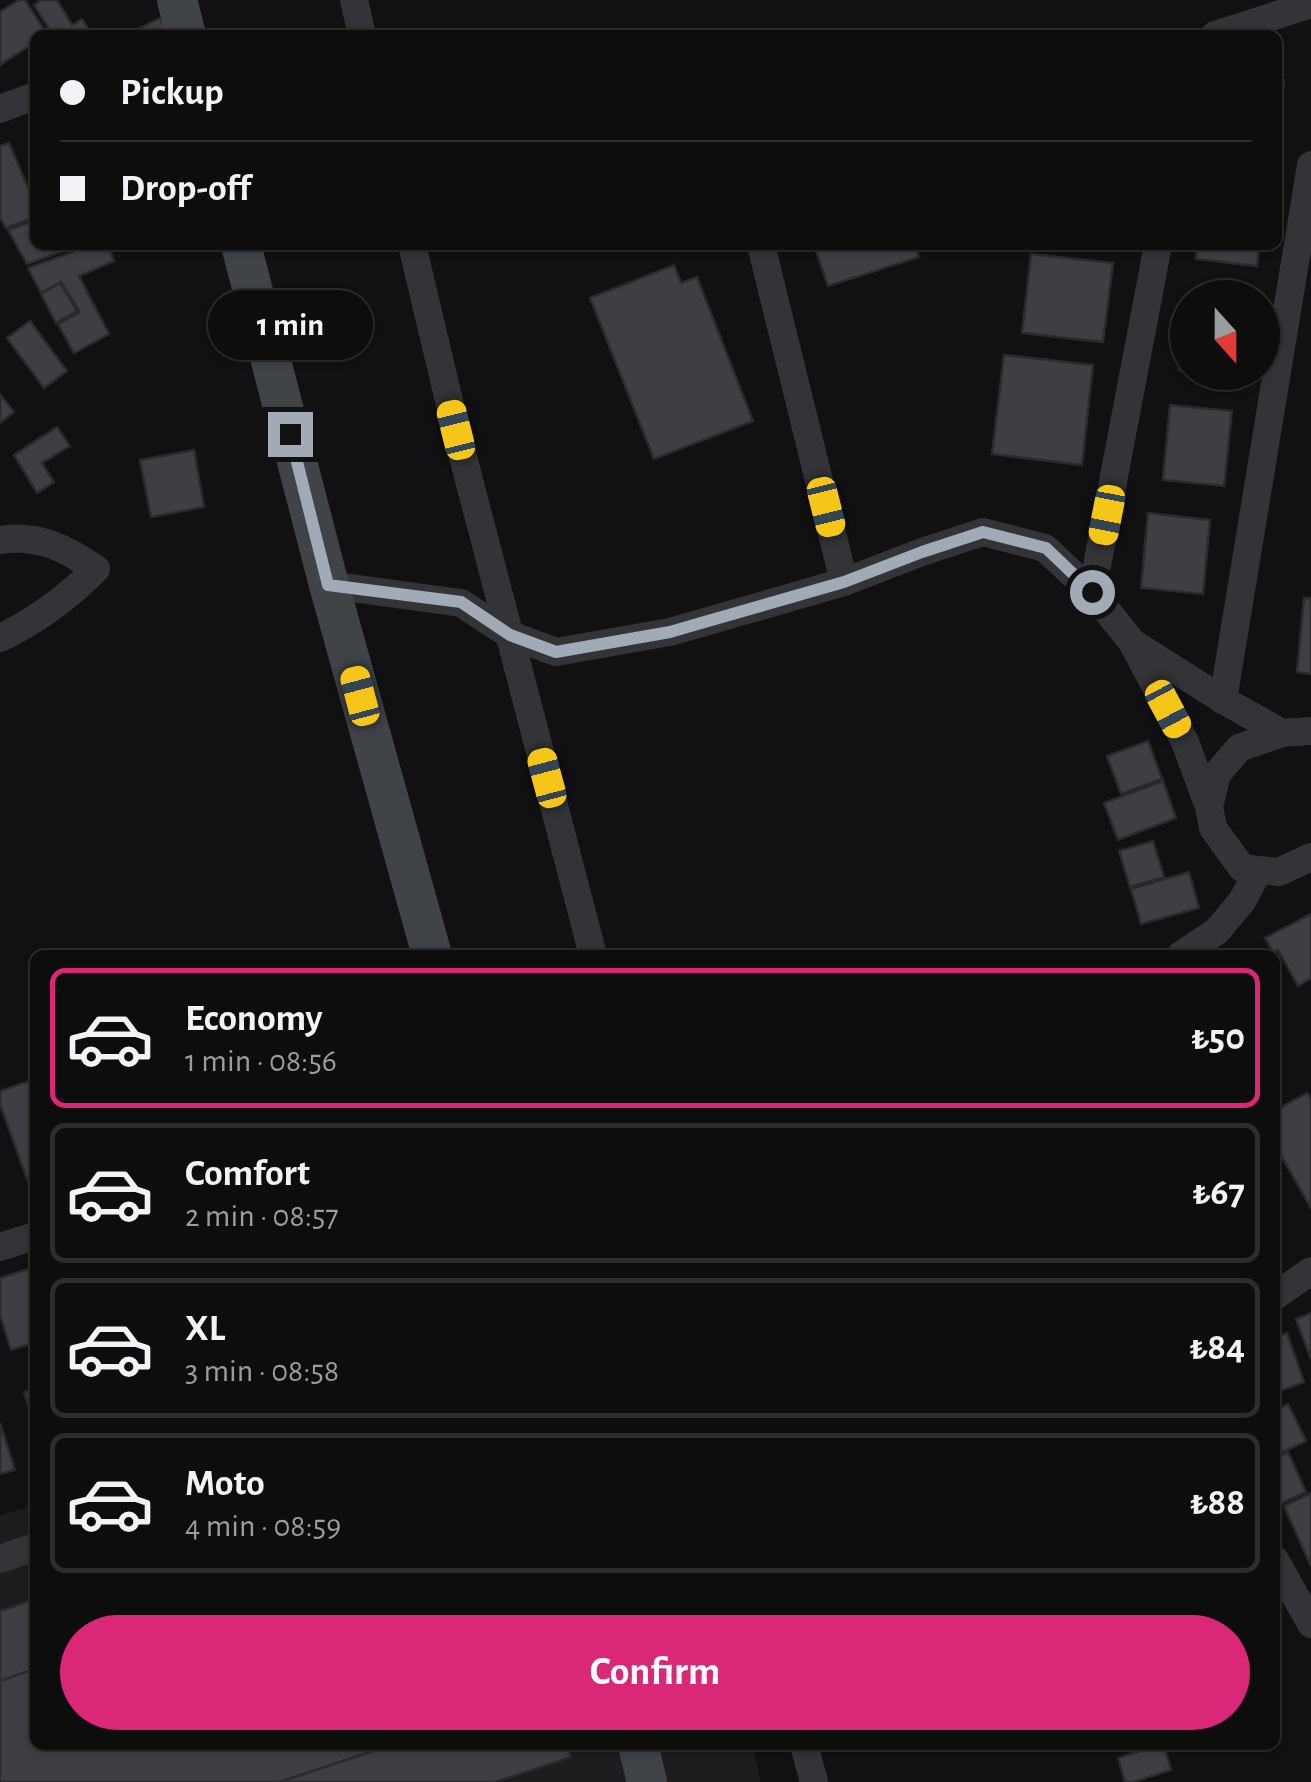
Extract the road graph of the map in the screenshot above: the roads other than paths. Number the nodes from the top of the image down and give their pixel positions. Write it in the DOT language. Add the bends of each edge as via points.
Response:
graph roads {
  1 [pos="354,0"];
  2 [pos="1311,4"];
  3 [pos="361,30"];
  4 [pos="1230,30"];
  5 [pos="30,98"];
  6 [pos="0,109"];
  7 [pos="1311,165"];
  8 [pos="242,250"];
  9 [pos="413,250"];
  10 [pos="762,250"];
  11 [pos="1157,250"];
  12 [pos="0,540"];
  13 [pos="844,582"];
  14 [pos="328,585"];
  15 [pos="1092,592"];
  16 [pos="510,635"];
  17 [pos="0,638"];
  18 [pos="1132,642"];
  19 [pos="1223,700"];
  20 [pos="1311,731"];
  21 [pos="1282,733"];
  22 [pos="1209,807"];
  23 [pos="1311,857"];
  24 [pos="1259,870"];
  25 [pos="431,950"];
  26 [pos="593,950"];
  27 [pos="1188,950"];
  28 [pos="30,1237"];
  29 [pos="2,1241"];
  30 [pos="1311,1271"];
  31 [pos="1280,1293"];
  32 [pos="30,1548"];
  33 [pos="0,1559"];
  34 [pos="1280,1569"];
  35 [pos="1310,1620"];
  36 [pos="639,1750"];
  37 [pos="805,1750"];
  38 [pos="647,1782"];
  39 [pos="814,1782"];
  1 -- 3 [label="street"];
  2 -- 4 [label="street"];
  5 -- 6 [label="street"];
  7 -- 19 [label="street"];
  8 -- 14 [label="main road"];
  9 -- 16 [label="street"];
  10 -- 13 [label="street"];
  11 -- 15 [label="street"];
  12 -- 17 [label="street" via="22,536 71,552 96,569 74,591"];
  13 -- 15 [label="street" via="983,532 1046,548"];
  13 -- 16 [label="street" via="670,632 556,652"];
  14 -- 16 [label="street" via="461,602"];
  14 -- 25 [label="main road"];
  15 -- 18 [label="street"];
  16 -- 26 [label="street"];
  18 -- 19 [label="street"];
  18 -- 22 [label="street" via="1186,742"];
  19 -- 21 [label="street"];
  20 -- 21 [label="street"];
  21 -- 22 [label="street" via="1239,748 1217,774"];
  22 -- 24 [label="street" via="1213,828 1242,868"];
  23 -- 24 [label="street" via="1280,872"];
  24 -- 27 [label="street" via="1217,931"];
  28 -- 29 [label="street"];
  30 -- 31 [label="street"];
  32 -- 33 [label="street"];
  34 -- 35 [label="street"];
  36 -- 38 [label="main road"];
  37 -- 39 [label="street"];
}
